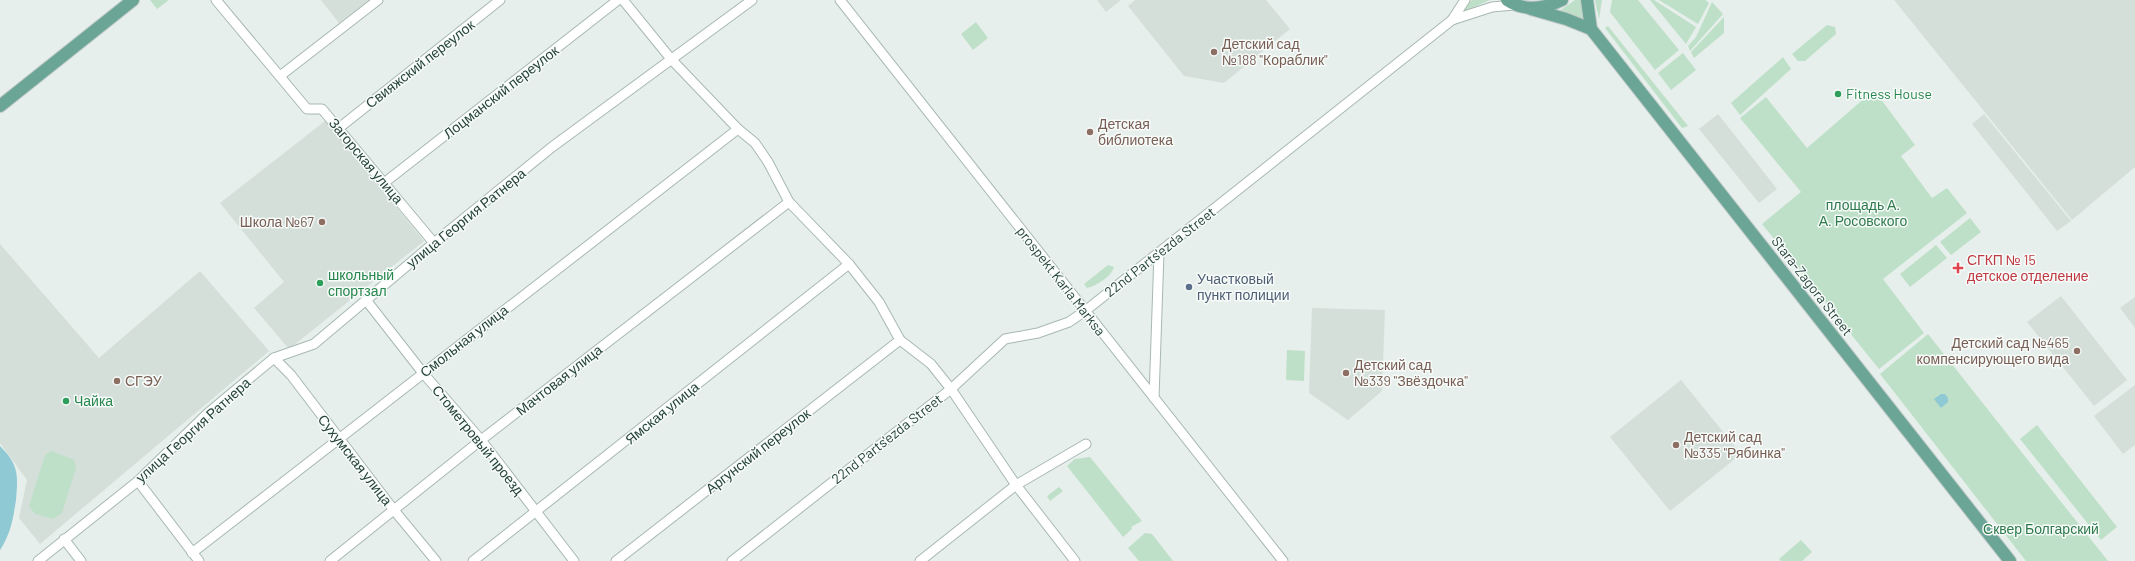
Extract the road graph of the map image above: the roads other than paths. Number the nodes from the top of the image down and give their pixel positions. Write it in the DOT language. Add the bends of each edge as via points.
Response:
graph roads {
  1 [pos="133,0"];
  2 [pos="216,0"];
  3 [pos="378,0"];
  4 [pos="500,0"];
  5 [pos="618,0"];
  6 [pos="623,0"];
  7 [pos="752,0"];
  8 [pos="840,0"];
  9 [pos="1465,0"];
  10 [pos="1562,0"];
  11 [pos="1588,0"];
  12 [pos="1510,2"];
  13 [pos="1531,8"];
  14 [pos="1452,20"];
  15 [pos="1591,30"];
  16 [pos="671,59"];
  17 [pos="280,76"];
  18 [pos="0,106"];
  19 [pos="339,128"];
  20 [pos="738,129"];
  21 [pos="384,184"];
  22 [pos="790,202"];
  23 [pos="434,243"];
  24 [pos="1159,253"];
  25 [pos="849,264"];
  26 [pos="366,300"];
  27 [pos="1085,312"];
  28 [pos="900,340"];
  29 [pos="274,358"];
  30 [pos="423,373"];
  31 [pos="950,389"];
  32 [pos="1154,398"];
  33 [pos="338,438"];
  34 [pos="481,440"];
  35 [pos="1086,444"];
  36 [pos="138,482"];
  37 [pos="1016,485"];
  38 [pos="393,509"];
  39 [pos="537,513"];
  40 [pos="64,539"];
  41 [pos="192,553"];
  42 [pos="38,561"];
  43 [pos="81,561"];
  44 [pos="199,561"];
  45 [pos="330,561"];
  46 [pos="436,561"];
  47 [pos="473,561"];
  48 [pos="574,561"];
  49 [pos="616,561"];
  50 [pos="732,561"];
  51 [pos="920,561"];
  52 [pos="1075,561"];
  53 [pos="1282,561"];
  54 [pos="2010,561"];
  1 -- 18 [label="main road"];
  2 -- 17 [label="street, Загорская улица"];
  3 -- 17 [label="street"];
  4 -- 19 [label="street, Свияжский переулок"];
  5 -- 21 [label="street, Лоцманский переулок"];
  6 -- 16 [label="street"];
  7 -- 16 [label="street, улица Георгия Ратнера"];
  8 -- 27 [label="street, prospekt Karla Marksa"];
  9 -- 14 [label="street"];
  10 -- 13 [label="main road" via="1549,6"];
  11 -- 15 [label="main road"];
  12 -- 13 [label="main road"];
  12 -- 14 [label="street, 22nd Parts'ezda Street"];
  13 -- 15 [label="main road, Stara-Zagora Street"];
  14 -- 24 [label="street, 22nd Parts'ezda Street"];
  15 -- 54 [label="main road, Stara-Zagora Street"];
  16 -- 20 [label="street"];
  16 -- 23 [label="street, улица Георгия Ратнера" via="552,147"];
  17 -- 19 [label="street, Загорская улица" via="307,109 322,109"];
  19 -- 21 [label="street, Загорская улица"];
  20 -- 22 [label="street" via="755,143"];
  20 -- 30 [label="street, Смольная улица"];
  21 -- 23 [label="street, Загорская улица"];
  22 -- 25 [label="street"];
  22 -- 34 [label="street, Мачтовая улица"];
  23 -- 26 [label="street, улица Георгия Ратнера"];
  24 -- 27 [label="street, 22nd Parts'ezda Street"];
  24 -- 32 [label="street"];
  25 -- 28 [label="street" via="879,302"];
  25 -- 39 [label="street, Ямская улица"];
  26 -- 29 [label="street, улица Георгия Ратнера" via="314,344"];
  26 -- 30 [label="street, Стометровый проезд"];
  27 -- 31 [label="street, 22nd Parts'ezda Street" via="1069,322 1038,333 1005,339"];
  27 -- 32 [label="street, prospekt Karla Marksa"];
  28 -- 31 [label="street" via="931,364"];
  28 -- 49 [label="street, Аргунский переулок"];
  29 -- 33 [label="street, Сухумская улица" via="291,375"];
  29 -- 36 [label="street, улица Георгия Ратнера" via="208,413"];
  30 -- 33 [label="street, Смольная улица"];
  30 -- 34 [label="street, Стометровый проезд"];
  31 -- 37 [label="street"];
  31 -- 50 [label="street, 22nd Parts'ezda Street"];
  32 -- 53 [label="street, prospekt Karla Marksa"];
  33 -- 38 [label="street, Сухумская улица"];
  33 -- 41 [label="street, Смольная улица"];
  34 -- 38 [label="street, Мачтовая улица"];
  34 -- 39 [label="street, Стометровый проезд"];
  35 -- 37 [label="street"];
  36 -- 40 [label="street, улица Георгия Ратнера"];
  36 -- 41 [label="street"];
  37 -- 51 [label="street"];
  37 -- 52 [label="street"];
  38 -- 45 [label="street, Мачтовая улица"];
  38 -- 46 [label="street, Сухумская улица"];
  39 -- 47 [label="street, Ямская улица"];
  39 -- 48 [label="street, Стометровый проезд"];
  40 -- 42 [label="street, улица Георгия Ратнера"];
  40 -- 43 [label="street"];
  41 -- 44 [label="street"];
}
